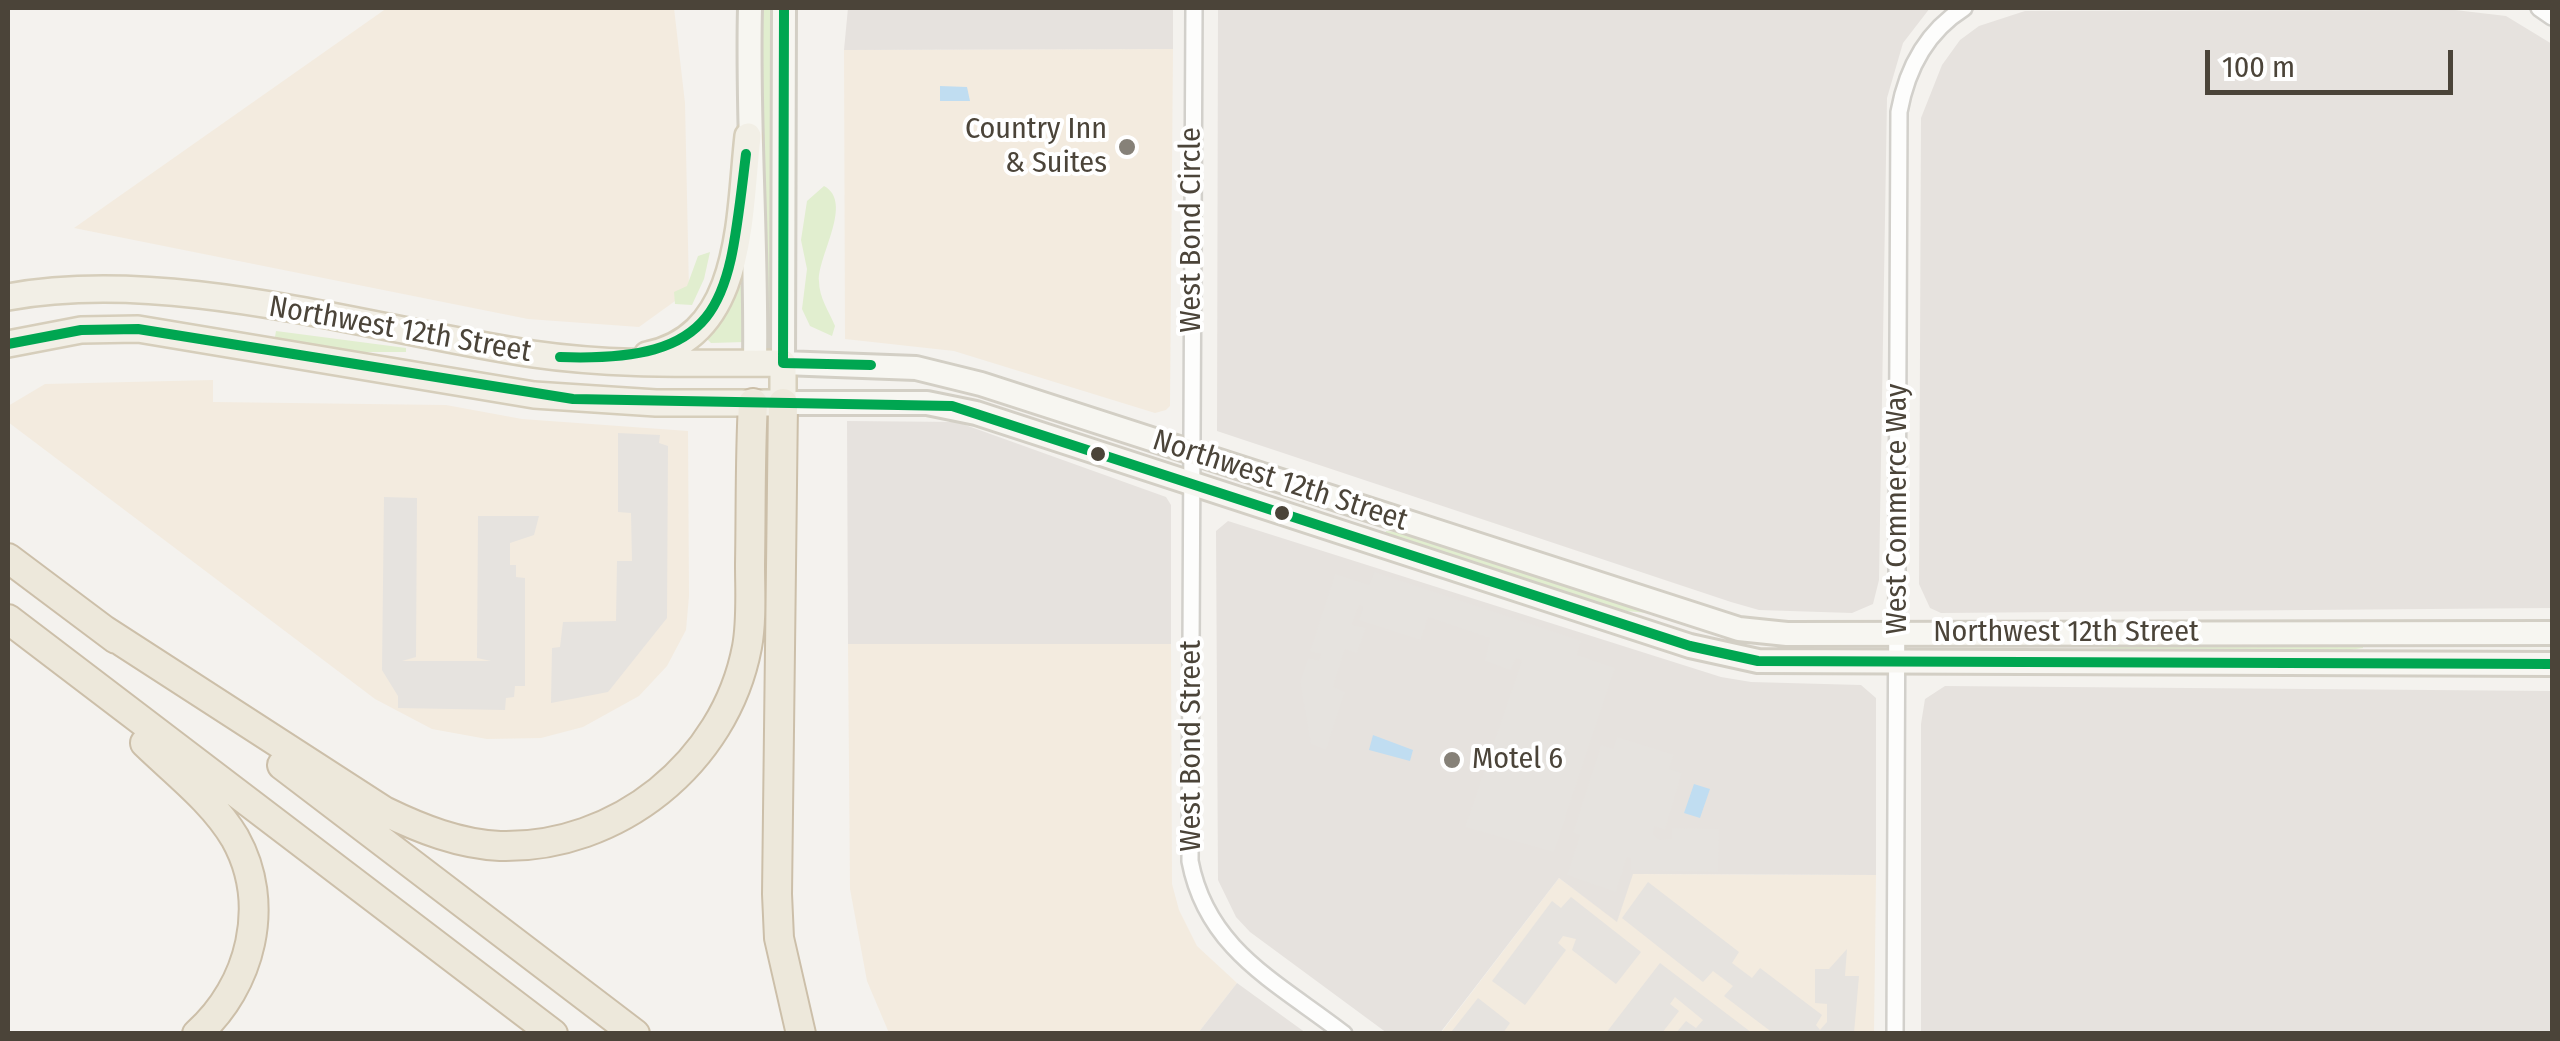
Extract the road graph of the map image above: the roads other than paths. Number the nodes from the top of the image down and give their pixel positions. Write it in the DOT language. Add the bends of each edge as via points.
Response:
graph roads {
  1 [pos="750,8"];
  2 [pos="784,8"];
  3 [pos="1194,8"];
  4 [pos="1964,8"];
  5 [pos="2539,8"];
  6 [pos="2552,16"];
  7 [pos="748,136"];
  8 [pos="8,296"];
  9 [pos="8,344"];
  10 [pos="618,362"];
  11 [pos="755,363"];
  12 [pos="783,363"];
  13 [pos="753,403"];
  14 [pos="783,403"];
  15 [pos="1192,452"];
  16 [pos="1193,484"];
  17 [pos="8,558"];
  18 [pos="8,619"];
  19 [pos="104,630"];
  20 [pos="2552,633"];
  21 [pos="1897,634"];
  22 [pos="35,640"];
  23 [pos="1897,664"];
  24 [pos="2552,664"];
  25 [pos="197,1034"];
  26 [pos="553,1034"];
  27 [pos="635,1034"];
  28 [pos="800,1034"];
  29 [pos="1344,1034"];
  30 [pos="1895,1034"];
  1 -- 7 [label="main road"];
  2 -- 12 [label="main road"];
  3 -- 15 [label="street, West Bond Circle"];
  4 -- 21 [label="street, West Commerce Way" via="1923,46 1900,112"];
  5 -- 6 [label="street"];
  7 -- 10 [label="main road" via="735,244 716,306 688,340"];
  7 -- 11 [label="main road" via="756,228"];
  8 -- 10 [label="main road, Northwest 12th Street" via="78,287 157,289 535,354"];
  9 -- 13 [label="main road, Northwest 12th Street" via="81,330 138,329 534,395"];
  10 -- 11 [label="main road, Northwest 12th Street"];
  11 -- 12 [label="main road, Northwest 12th Street"];
  11 -- 13 [label="main road"];
  12 -- 14 [label="main road"];
  12 -- 15 [label="main road, Northwest 12th Street" via="946,374"];
  13 -- 14 [label="main road, Northwest 12th Street"];
  13 -- 19 [label="highway" via="749,621 739,676 714,730 674,780 622,817 578,836 500,846 414,826"];
  14 -- 16 [label="main road, Northwest 12th Street" via="952,406"];
  14 -- 28 [label="highway" via="777,894 779,938"];
  15 -- 16 [label="street, West Bond Street"];
  15 -- 21 [label="main road, Northwest 12th Street" via="1722,624 1788,634"];
  16 -- 23 [label="main road, Northwest 12th Street" via="1734,658"];
  16 -- 29 [label="street, West Bond Street" via="1194,879 1209,920 1230,947"];
  17 -- 19 [label="highway"];
  18 -- 22 [label="highway"];
  19 -- 27 [label="highway"];
  20 -- 21 [label="main road, Northwest 12th Street"];
  21 -- 23 [label="street, West Commerce Way"];
  22 -- 25 [label="highway" via="210,805 243,855 253,896 247,958 229,1000"];
  22 -- 26 [label="highway"];
  23 -- 24 [label="main road, Northwest 12th Street"];
  23 -- 30 [label="street, West Commerce Way"];
}
